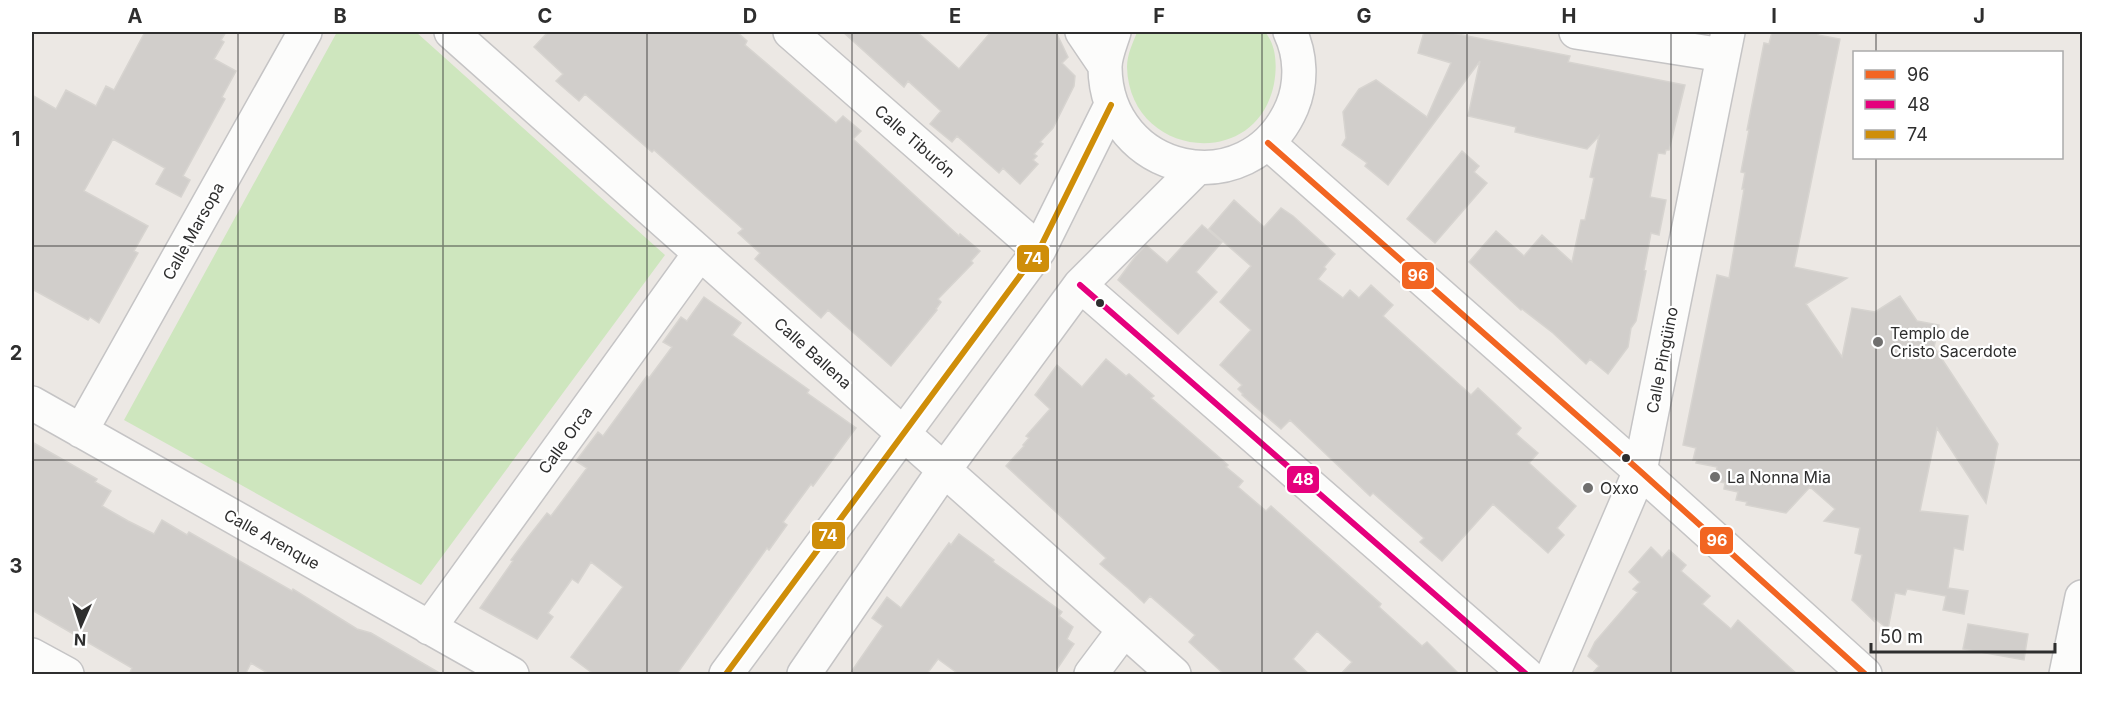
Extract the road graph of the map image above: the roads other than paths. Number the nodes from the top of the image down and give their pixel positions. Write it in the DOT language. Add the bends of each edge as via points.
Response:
graph roads {
  1 [pos="305,32"];
  2 [pos="451,32"];
  3 [pos="790,32"];
  4 [pos="1082,32"];
  5 [pos="1114,32"];
  6 [pos="1290,32"];
  7 [pos="1576,32"];
  8 [pos="1726,43"];
  9 [pos="1105,66"];
  10 [pos="1111,105"];
  11 [pos="1268,143"];
  12 [pos="1197,168"];
  13 [pos="1040,250"];
  14 [pos="700,253"];
  15 [pos="1080,285"];
  16 [pos="32,403"];
  17 [pos="81,431"];
  18 [pos="903,433"];
  19 [pos="944,470"];
  20 [pos="1640,471"];
  21 [pos="2082,597"];
  22 [pos="429,628"];
  23 [pos="1124,630"];
  24 [pos="32,655"];
  25 [pos="67,675"];
  26 [pos="512,675"];
  27 [pos="726,675"];
  28 [pos="804,675"];
  29 [pos="1091,675"];
  30 [pos="1174,675"];
  31 [pos="1526,675"];
  32 [pos="1553,675"];
  33 [pos="1865,675"];
  34 [pos="2066,675"];
  1 -- 17 [label="street, Calle Marsopa"];
  2 -- 14 [label="street, Calle Ballena"];
  3 -- 13 [label="street, Calle Tiburón"];
  4 -- 9 [label="street"];
  5 -- 9 [label="street"];
  6 -- 11 [label="street" via="1300,70 1296,97 1285,122"];
  7 -- 8 [label="street"];
  8 -- 20 [label="street, Calle Pingüino"];
  9 -- 10 [label="street"];
  10 -- 12 [label="street" via="1124,130 1144,149 1169,163"];
  10 -- 13 [label="street"];
  11 -- 12 [label="street" via="1246,158 1222,166"];
  11 -- 20 [label="street"];
  12 -- 15 [label="street"];
  13 -- 18 [label="street"];
  14 -- 18 [label="street, Calle Ballena"];
  14 -- 22 [label="street, Calle Orca"];
  15 -- 19 [label="street"];
  15 -- 31 [label="street"];
  16 -- 17 [label="street, Calle Arenque"];
  17 -- 22 [label="street, Calle Arenque"];
  18 -- 19 [label="street, Calle Ballena"];
  18 -- 27 [label="street"];
  19 -- 23 [label="street, Calle Ballena"];
  19 -- 28 [label="street"];
  20 -- 32 [label="street, Calle Pingüino"];
  20 -- 33 [label="street"];
  21 -- 34 [label="street"];
  22 -- 26 [label="street, Calle Arenque"];
  23 -- 29 [label="street"];
  23 -- 30 [label="street, Calle Ballena"];
  24 -- 25 [label="street"];
}
